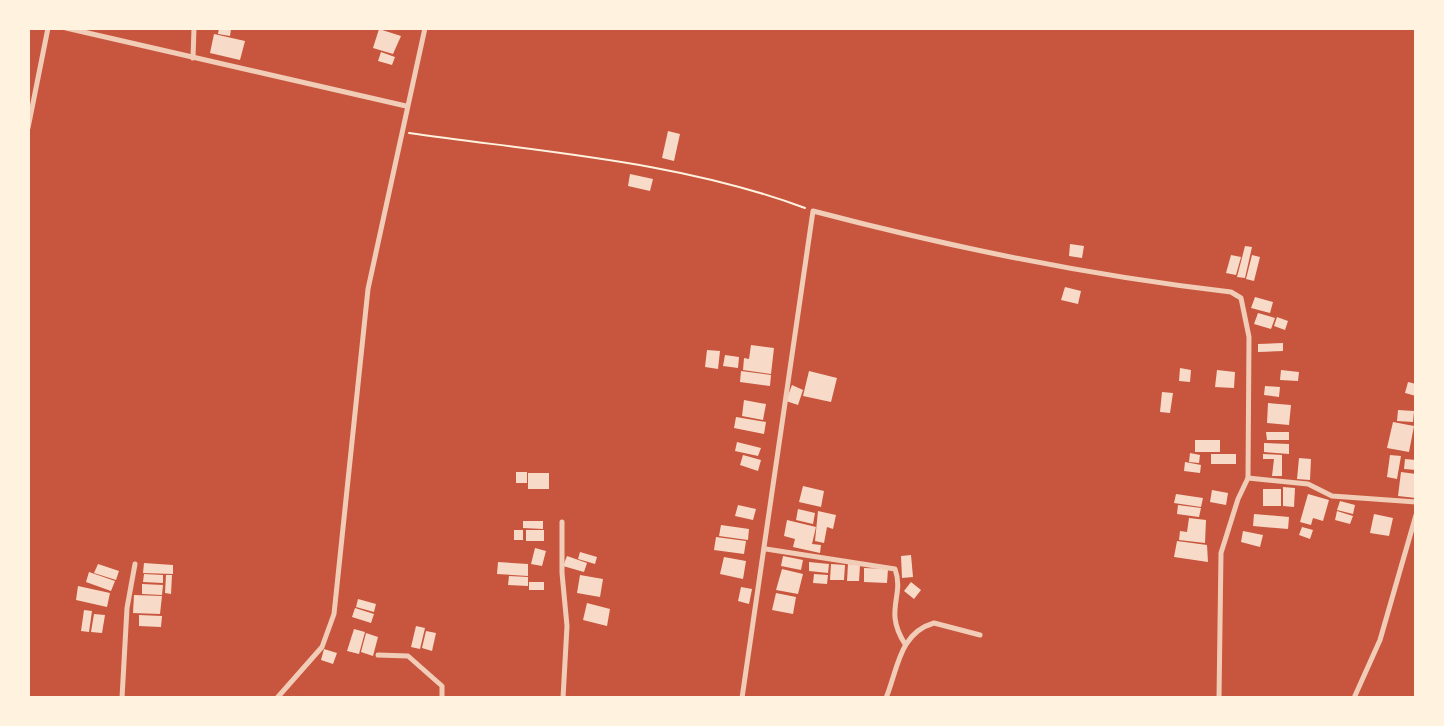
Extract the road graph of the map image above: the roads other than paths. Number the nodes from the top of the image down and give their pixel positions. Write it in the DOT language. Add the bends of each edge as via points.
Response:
graph roads {
  1 [pos="48,28"];
  2 [pos="66,28"];
  3 [pos="194,28"];
  4 [pos="425,28"];
  5 [pos="193,58"];
  6 [pos="406,106"];
  7 [pos="28,128"];
  8 [pos="1248,478"];
  9 [pos="1416,502"];
  10 [pos="1416,515"];
  11 [pos="562,522"];
  12 [pos="765,549"];
  13 [pos="135,564"];
  14 [pos="980,635"];
  15 [pos="905,644"];
  16 [pos="378,655"];
  17 [pos="122,698"];
  18 [pos="277,698"];
  19 [pos="442,698"];
  20 [pos="563,698"];
  21 [pos="741,698"];
  22 [pos="886,698"];
  23 [pos="1219,698"];
  24 [pos="1354,698"];
  1 -- 7 [label="street"];
  2 -- 5 [label="street"];
  3 -- 5 [label="street"];
  4 -- 6 [label="street"];
  5 -- 6 [label="street"];
  6 -- 18 [label="street" via="368,289 334,614 322,647"];
  8 -- 9 [label="street" via="1308,484 1332,496"];
  8 -- 12 [label="street" via="1249,337 1238,294 950,245 813,211"];
  8 -- 23 [label="street" via="1222,553"];
  10 -- 24 [label="street" via="1380,640"];
  11 -- 20 [label="street" via="567,626"];
  12 -- 15 [label="street" via="895,569 894,620"];
  12 -- 21 [label="street"];
  13 -- 17 [label="street" via="128,597"];
  14 -- 15 [label="street" via="934,623 914,633"];
  15 -- 22 [label="street"];
  16 -- 19 [label="street" via="413,659 442,686"];
}
